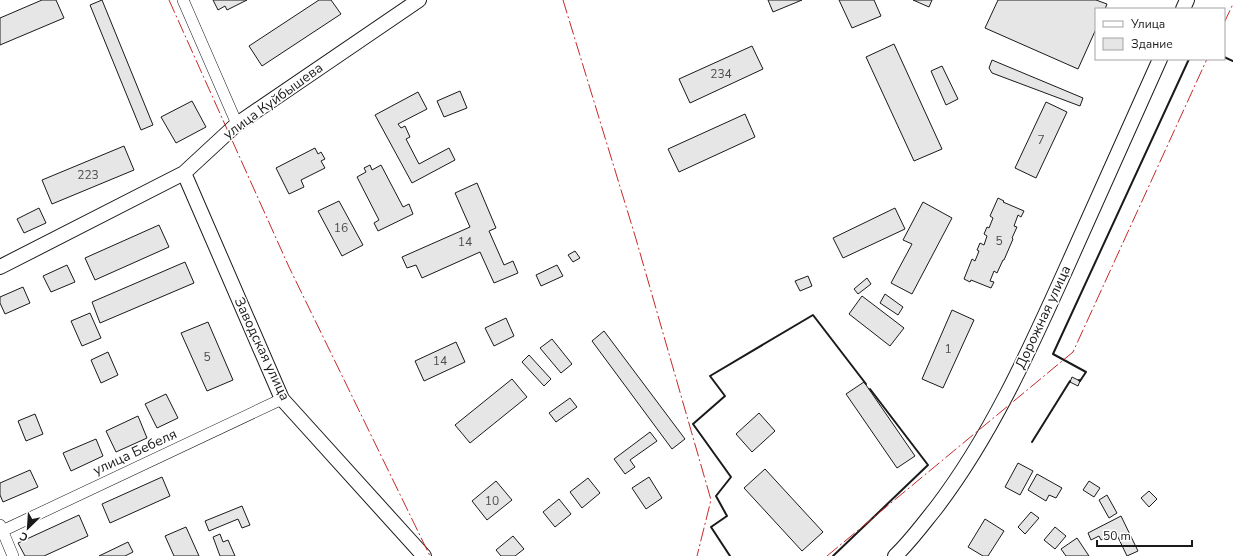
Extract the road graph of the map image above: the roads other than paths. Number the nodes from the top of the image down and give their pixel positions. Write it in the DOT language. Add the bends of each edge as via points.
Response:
graph roads {
  1 [pos="183,0"];
  2 [pos="419,0"];
  3 [pos="1160,60"];
  4 [pos="237,124"];
  5 [pos="184,173"];
  6 [pos="0,267"];
  7 [pos="282,399"];
  8 [pos="1,529"];
  9 [pos="13,556"];
  10 [pos="424,556"];
  11 [pos="895,556"];
  1 -- 4 [label="street"];
  2 -- 4 [label="street, улица Куйбышева"];
  3 -- 11 [label="street, Дорожная улица" via="1039,329 1003,400 947,493"];
  4 -- 5 [label="street, улица Куйбышева"];
  5 -- 6 [label="street, улица Куйбышева"];
  5 -- 7 [label="street, Заводская улица"];
  7 -- 8 [label="street, улица Бебеля"];
  7 -- 10 [label="street, Заводская улица"];
  8 -- 9 [label="street"];
}
